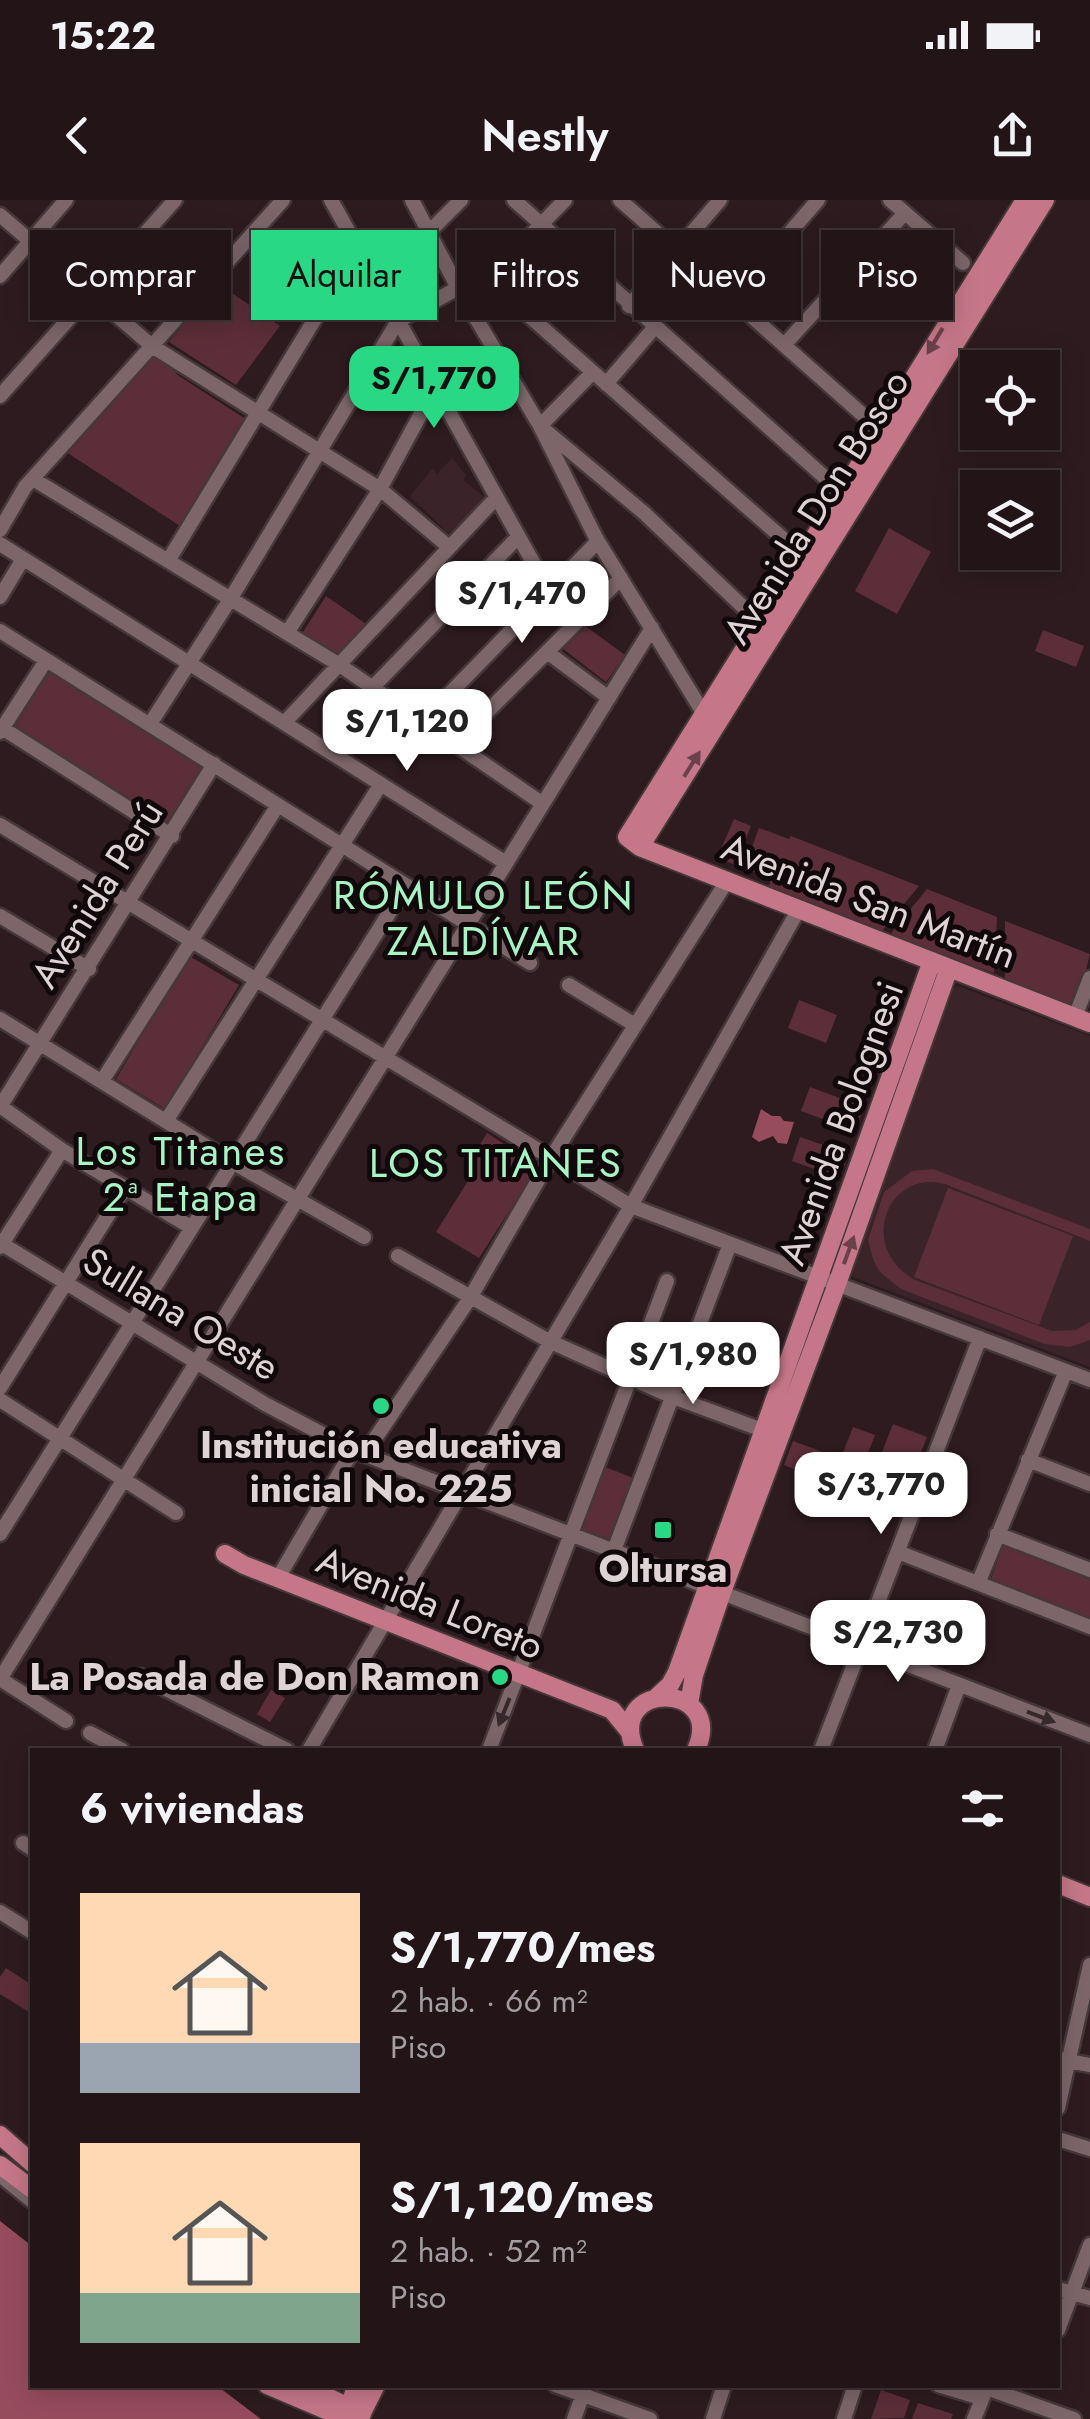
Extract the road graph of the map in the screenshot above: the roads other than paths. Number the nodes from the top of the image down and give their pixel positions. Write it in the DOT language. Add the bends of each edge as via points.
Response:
graph roads {
  1 [pos="66,200"];
  2 [pos="175,200"];
  3 [pos="283,200"];
  4 [pos="330,200"];
  5 [pos="412,200"];
  6 [pos="461,200"];
  7 [pos="514,200"];
  8 [pos="565,200"];
  9 [pos="620,200"];
  10 [pos="720,200"];
  11 [pos="818,200"];
  12 [pos="890,200"];
  13 [pos="1026,200"];
  14 [pos="1045,200"];
  15 [pos="904,213"];
  16 [pos="0,215"];
  17 [pos="542,226"];
  18 [pos="39,230"];
  19 [pos="148,230"];
  20 [pos="348,230"];
  21 [pos="428,230"];
  22 [pos="431,230"];
  23 [pos="538,230"];
  24 [pos="654,230"];
  25 [pos="694,230"];
  26 [pos="792,230"];
  27 [pos="30,240"];
  28 [pos="437,247"];
  29 [pos="962,262"];
  30 [pos="0,276"];
  31 [pos="457,285"];
  32 [pos="457,296"];
  33 [pos="634,300"];
  34 [pos="629,306"];
  35 [pos="68,320"];
  36 [pos="123,320"];
  37 [pos="314,320"];
  38 [pos="477,320"];
  39 [pos="533,320"];
  40 [pos="756,320"];
  41 [pos="398,321"];
  42 [pos="654,328"];
  43 [pos="784,345"];
  44 [pos="152,346"];
  45 [pos="592,372"];
  46 [pos="606,384"];
  47 [pos="438,394"];
  48 [pos="0,396"];
  49 [pos="258,412"];
  50 [pos="540,426"];
  51 [pos="881,431"];
  52 [pos="318,450"];
  53 [pos="33,479"];
  54 [pos="380,489"];
  55 [pos="496,498"];
  56 [pos="849,499"];
  57 [pos="0,530"];
  58 [pos="518,538"];
  59 [pos="598,541"];
  60 [pos="788,542"];
  61 [pos="0,544"];
  62 [pos="448,548"];
  63 [pos="23,559"];
  64 [pos="168,561"];
  65 [pos="621,578"];
  66 [pos="550,591"];
  67 [pos="0,596"];
  68 [pos="230,598"];
  69 [pos="760,623"];
  70 [pos="652,628"];
  71 [pos="0,632"];
  72 [pos="287,633"];
  73 [pos="547,652"];
  74 [pos="45,662"];
  75 [pos="190,662"];
  76 [pos="338,664"];
  77 [pos="373,688"];
  78 [pos="609,698"];
  79 [pos="704,714"];
  80 [pos="424,720"];
  81 [pos="284,722"];
  82 [pos="150,724"];
  83 [pos="1,730"];
  84 [pos="455,744"];
  85 [pos="214,764"];
  86 [pos="381,784"];
  87 [pos="543,804"];
  88 [pos="278,805"];
  89 [pos="0,825"];
  90 [pos="172,836"];
  91 [pos="633,842"];
  92 [pos="341,844"];
  93 [pos="506,863"];
  94 [pos="727,880"];
  95 [pos="406,886"];
  96 [pos="128,905"];
  97 [pos="799,909"];
  98 [pos="0,916"];
  99 [pos="468,924"];
  100 [pos="191,942"];
  101 [pos="530,964"];
  102 [pos="941,965"];
  103 [pos="88,969"];
  104 [pos="1090,978"];
  105 [pos="255,980"];
  106 [pos="569,985"];
  107 [pos="0,1019"];
  108 [pos="322,1020"];
  109 [pos="1082,1020"];
  110 [pos="635,1026"];
  111 [pos="42,1044"];
  112 [pos="386,1057"];
  113 [pos="102,1081"];
  114 [pos="0,1106"];
  115 [pos="166,1121"];
  116 [pos="62,1150"];
  117 [pos="550,1158"];
  118 [pos="232,1162"];
  119 [pos="125,1188"];
  120 [pos="298,1199"];
  121 [pos="631,1206"];
  122 [pos="192,1228"];
  123 [pos="364,1237"];
  124 [pos="730,1244"];
  125 [pos="1,1246"];
  126 [pos="398,1256"];
  127 [pos="667,1280"];
  128 [pos="828,1281"];
  129 [pos="64,1282"];
  130 [pos="470,1298"];
  131 [pos="134,1324"];
  132 [pos="980,1338"];
  133 [pos="550,1341"];
  134 [pos="196,1362"];
  135 [pos="1066,1371"];
  136 [pos="631,1379"];
  137 [pos="1090,1380"];
  138 [pos="0,1388"];
  139 [pos="673,1397"];
  140 [pos="0,1400"];
  141 [pos="766,1431"];
  142 [pos="60,1439"];
  143 [pos="358,1452"];
  144 [pos="1028,1460"];
  145 [pos="122,1478"];
  146 [pos="1090,1484"];
  147 [pos="463,1493"];
  148 [pos="176,1513"];
  149 [pos="0,1534"];
  150 [pos="997,1534"];
  151 [pos="571,1536"];
  152 [pos="898,1552"];
  153 [pos="613,1553"];
  154 [pos="226,1554"];
  155 [pos="1090,1570"];
  156 [pos="278,1578"];
  157 [pos="979,1581"];
  158 [pos="715,1590"];
  159 [pos="387,1622"];
  160 [pos="1090,1626"];
  161 [pos="861,1647"];
  162 [pos="520,1673"];
  163 [pos="140,1676"];
  164 [pos="0,1679"];
  165 [pos="958,1685"];
  166 [pos="650,1700"];
  167 [pos="689,1704"];
  168 [pos="612,1710"];
  169 [pos="66,1721"];
  170 [pos="701,1731"];
  171 [pos="90,1733"];
  172 [pos="1090,1736"];
  173 [pos="632,1741"];
  174 [pos="118,1748"];
  175 [pos="284,1748"];
  176 [pos="311,1748"];
  177 [pos="490,1748"];
  178 [pos="697,1748"];
  179 [pos="714,1748"];
  180 [pos="822,1748"];
  181 [pos="935,1748"];
  182 [pos="1060,1885"];
  183 [pos="1090,1896"];
  184 [pos="0,1912"];
  185 [pos="30,1931"];
  186 [pos="1090,1964"];
  187 [pos="1063,2060"];
  188 [pos="1090,2065"];
  189 [pos="1060,2089"];
  190 [pos="0,2135"];
  191 [pos="1060,2140"];
  192 [pos="1090,2149"];
  193 [pos="30,2160"];
  194 [pos="0,2165"];
  195 [pos="0,2176"];
  196 [pos="30,2188"];
  197 [pos="30,2199"];
  198 [pos="1090,2245"];
  199 [pos="1065,2290"];
  200 [pos="1090,2298"];
  201 [pos="1060,2319"];
  202 [pos="275,2388"];
  203 [pos="309,2388"];
  204 [pos="357,2388"];
  205 [pos="374,2388"];
  206 [pos="723,2388"];
  207 [pos="854,2388"];
  208 [pos="1035,2388"];
  209 [pos="584,2390"];
  210 [pos="986,2391"];
  211 [pos="1030,2402"];
  212 [pos="354,2416"];
  213 [pos="574,2419"];
  214 [pos="650,2419"];
  215 [pos="713,2419"];
  216 [pos="844,2419"];
  217 [pos="974,2419"];
  218 [pos="1074,2419"];
  1 -- 18 [label="street"];
  2 -- 19 [label="street"];
  3 -- 44 [label="street"];
  4 -- 20 [label="street"];
  5 -- 21 [label="street"];
  6 -- 22 [label="street"];
  7 -- 17 [label="street"];
  8 -- 17 [label="street"];
  9 -- 24 [label="street"];
  10 -- 25 [label="street"];
  11 -- 26 [label="street"];
  12 -- 15 [label="street"];
  13 -- 51 [label="main road, Avenida Don Bosco, one-way"];
  14 -- 56 [label="main road, Avenida Don Bosco"];
  15 -- 29 [label="street"];
  15 -- 43 [label="street"];
  16 -- 27 [label="street"];
  17 -- 23 [label="street"];
  17 -- 34 [label="street"];
  27 -- 30 [label="street"];
  28 -- 31 [label="street"];
  32 -- 41 [label="street"];
  33 -- 34 [label="street"];
  34 -- 42 [label="street"];
  35 -- 48 [label="street"];
  36 -- 44 [label="street"];
  37 -- 49 [label="street"];
  38 -- 50 [label="street"];
  39 -- 45 [label="street"];
  40 -- 43 [label="street"];
  41 -- 47 [label="street"];
  41 -- 52 [label="street"];
  42 -- 46 [label="street"];
  42 -- 56 [label="street"];
  43 -- 51 [label="street"];
  44 -- 49 [label="street"];
  44 -- 53 [label="street"];
  45 -- 46 [label="street"];
  45 -- 50 [label="street"];
  46 -- 60 [label="street"];
  47 -- 54 [label="street"];
  47 -- 55 [label="street"];
  49 -- 52 [label="street"];
  49 -- 64 [label="street"];
  50 -- 59 [label="street"];
  50 -- 69 [label="street"];
  51 -- 56 [label="main road, Avenida Don Bosco"];
  52 -- 54 [label="street"];
  52 -- 68 [label="street"];
  53 -- 57 [label="street"];
  53 -- 64 [label="street"];
  54 -- 62 [label="street"];
  54 -- 72 [label="street"];
  55 -- 58 [label="street"];
  55 -- 62 [label="street"];
  56 -- 69 [label="main road, Avenida Don Bosco"];
  91 -- 56 [label="main road, Avenida Don Bosco, one-way"];
  58 -- 66 [label="street"];
  58 -- 77 [label="street"];
  59 -- 65 [label="street"];
  59 -- 66 [label="street"];
  61 -- 63 [label="street"];
  62 -- 76 [label="street"];
  63 -- 67 [label="street"];
  63 -- 75 [label="street"];
  64 -- 68 [label="street"];
  65 -- 70 [label="street"];
  65 -- 73 [label="street"];
  66 -- 80 [label="street"];
  68 -- 72 [label="street"];
  68 -- 75 [label="street"];
  69 -- 79 [label="main road, Avenida Don Bosco"];
  70 -- 78 [label="street"];
  70 -- 79 [label="street"];
  71 -- 74 [label="street"];
  72 -- 76 [label="street"];
  73 -- 78 [label="street"];
  73 -- 84 [label="street"];
  74 -- 82 [label="street"];
  74 -- 83 [label="street"];
  75 -- 81 [label="street"];
  75 -- 82 [label="street"];
  76 -- 77 [label="street"];
  76 -- 81 [label="street"];
  77 -- 80 [label="street"];
  78 -- 87 [label="street"];
  79 -- 91 [label="main road, Avenida Don Bosco"];
  80 -- 84 [label="street"];
  81 -- 86 [label="street"];
  82 -- 85 [label="street"];
  83 -- 90 [label="street"];
  84 -- 87 [label="street"];
  85 -- 88 [label="street"];
  85 -- 90 [label="street, Avenida Perú"];
  86 -- 92 [label="street"];
  86 -- 93 [label="street"];
  87 -- 93 [label="street"];
  88 -- 92 [label="street"];
  88 -- 100 [label="street"];
  89 -- 96 [label="street"];
  90 -- 96 [label="street, Avenida Perú"];
  91 -- 94 [label="main road, Avenida San Martín"];
  92 -- 95 [label="street"];
  92 -- 105 [label="street"];
  93 -- 99 [label="street"];
  94 -- 97 [label="main road, Avenida San Martín"];
  94 -- 110 [label="street"];
  95 -- 99 [label="street"];
  95 -- 108 [label="street"];
  96 -- 100 [label="street"];
  96 -- 103 [label="street, Avenida Perú"];
  97 -- 102 [label="main road, Avenida San Martín"];
  97 -- 121 [label="street"];
  98 -- 103 [label="street"];
  99 -- 101 [label="street"];
  99 -- 112 [label="street"];
  100 -- 105 [label="street"];
  100 -- 113 [label="street"];
  102 -- 109 [label="main road, Avenida San Martín"];
  102 -- 128 [label="main road, Avenida Bolognesi"];
  103 -- 111 [label="street, Avenida Perú"];
  104 -- 109 [label="street"];
  105 -- 108 [label="street"];
  105 -- 115 [label="street"];
  106 -- 110 [label="street"];
  107 -- 111 [label="street"];
  108 -- 112 [label="street"];
  108 -- 118 [label="street"];
  110 -- 117 [label="street"];
  111 -- 113 [label="street"];
  111 -- 114 [label="street, Avenida Perú"];
  112 -- 117 [label="street"];
  112 -- 120 [label="street"];
  113 -- 115 [label="street"];
  114 -- 116 [label="street"];
  115 -- 118 [label="street"];
  116 -- 119 [label="street"];
  116 -- 125 [label="street"];
  117 -- 121 [label="street"];
  117 -- 130 [label="street"];
  118 -- 120 [label="street"];
  118 -- 122 [label="street"];
  119 -- 122 [label="street"];
  119 -- 129 [label="street"];
  120 -- 123 [label="street"];
  120 -- 134 [label="street"];
  121 -- 124 [label="street"];
  121 -- 133 [label="street"];
  122 -- 131 [label="street"];
  124 -- 128 [label="street"];
  124 -- 139 [label="street"];
  125 -- 129 [label="street, Sullana Oeste"];
  126 -- 130 [label="street"];
  127 -- 136 [label="street"];
  128 -- 132 [label="street"];
  128 -- 141 [label="main road, Avenida Bolognesi"];
  128 -- 158 [label="main road, Avenida Bolognesi"];
  129 -- 131 [label="street, Sullana Oeste"];
  129 -- 138 [label="street"];
  130 -- 133 [label="street"];
  130 -- 143 [label="street"];
  131 -- 134 [label="street, Sullana Oeste"];
  131 -- 142 [label="street"];
  132 -- 135 [label="street"];
  132 -- 152 [label="street"];
  133 -- 136 [label="street"];
  133 -- 147 [label="street"];
  134 -- 143 [label="street, Sullana Oeste"];
  134 -- 145 [label="street"];
  135 -- 137 [label="street"];
  135 -- 144 [label="street"];
  136 -- 139 [label="street"];
  136 -- 151 [label="street"];
  139 -- 141 [label="street"];
  139 -- 153 [label="street"];
  140 -- 142 [label="street"];
  141 -- 158 [label="main road, Avenida Bolognesi"];
  142 -- 145 [label="street"];
  142 -- 149 [label="street"];
  143 -- 147 [label="street, Sullana Oeste"];
  143 -- 156 [label="street"];
  144 -- 146 [label="street"];
  144 -- 150 [label="street"];
  145 -- 148 [label="street"];
  145 -- 164 [label="street"];
  147 -- 151 [label="street, Sullana Oeste"];
  147 -- 159 [label="street"];
  150 -- 155 [label="street"];
  150 -- 157 [label="street"];
  151 -- 153 [label="street, Sullana Oeste"];
  151 -- 162 [label="street"];
  152 -- 157 [label="street"];
  152 -- 161 [label="street"];
  153 -- 158 [label="street, Sullana Oeste"];
  154 -- 156 [label="main road, Avenida Loreto"];
  156 -- 159 [label="main road, Avenida Loreto"];
  157 -- 160 [label="street"];
  158 -- 161 [label="street, Sullana Oeste"];
  158 -- 166 [label="main road, Avenida Bolognesi" via="678,1672"];
  158 -- 167 [label="main road, Avenida Bolognesi"];
  159 -- 162 [label="main road, Avenida Loreto"];
  159 -- 176 [label="street"];
  161 -- 165 [label="street, Sullana Oeste"];
  161 -- 180 [label="street"];
  162 -- 168 [label="main road, Avenida Loreto"];
  162 -- 177 [label="street, one-way"];
  163 -- 175 [label="street"];
  164 -- 169 [label="street"];
  165 -- 172 [label="street, Sullana Oeste, one-way"];
  165 -- 181 [label="street"];
  166 -- 167 [label="main road" via="674,1697"];
  166 -- 168 [label="main road"];
  166 -- 173 [label="main road, Avenida Bolognesi" via="633,1716"];
  167 -- 170 [label="main road"];
  168 -- 173 [label="main road, Avenida Loreto"];
  170 -- 178 [label="main road"];
  170 -- 179 [label="main road"];
  171 -- 174 [label="street"];
  182 -- 183 [label="main road"];
  184 -- 185 [label="street"];
  186 -- 187 [label="street"];
  187 -- 188 [label="street"];
  187 -- 189 [label="street"];
  190 -- 193 [label="main road"];
  191 -- 192 [label="street"];
  194 -- 196 [label="main road"];
  195 -- 197 [label="street"];
  198 -- 199 [label="street"];
  199 -- 200 [label="street"];
  199 -- 201 [label="street"];
  202 -- 212 [label="main road"];
  203 -- 212 [label="main road"];
  204 -- 212 [label="main road"];
  205 -- 212 [label="main road"];
  206 -- 215 [label="street"];
  207 -- 216 [label="street"];
  208 -- 211 [label="street"];
  209 -- 213 [label="street"];
  209 -- 214 [label="street"];
  210 -- 211 [label="street"];
  210 -- 217 [label="street"];
  211 -- 218 [label="street"];
}
